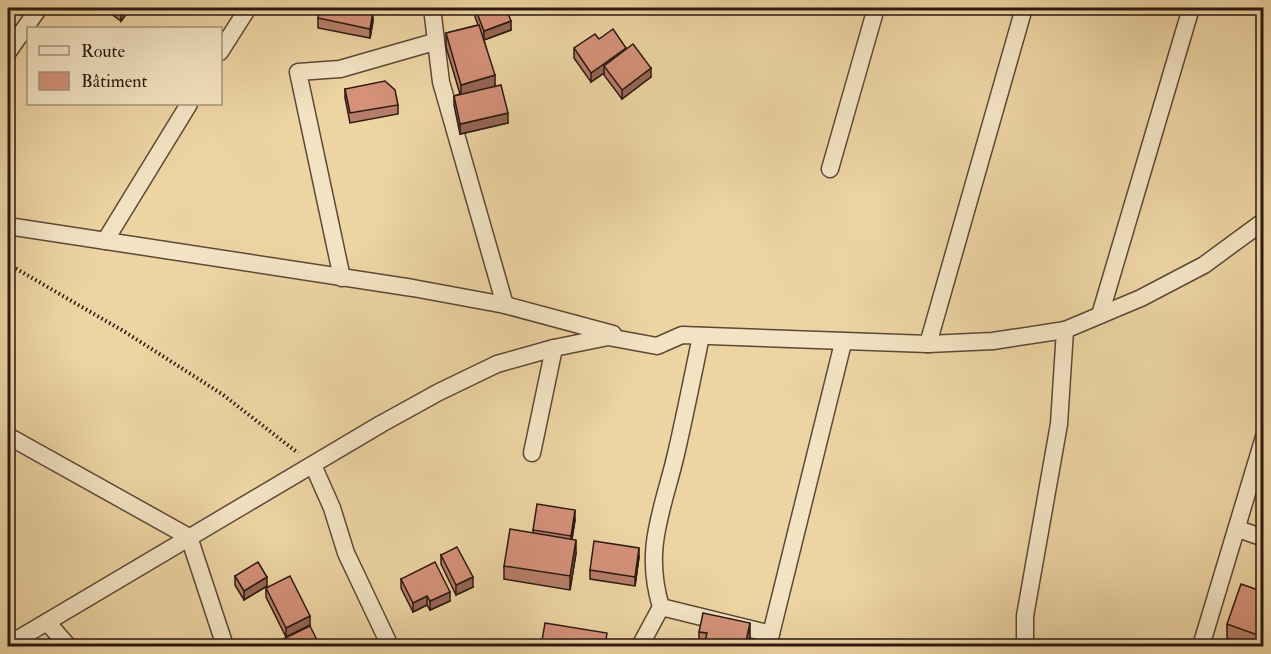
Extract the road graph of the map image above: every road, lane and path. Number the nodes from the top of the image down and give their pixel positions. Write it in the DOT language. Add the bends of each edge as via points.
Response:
graph roads {
  1 [pos="39,8"];
  2 [pos="248,8"];
  3 [pos="432,8"];
  4 [pos="876,8"];
  5 [pos="1024,8"];
  6 [pos="1191,8"];
  7 [pos="434,42"];
  8 [pos="222,49"];
  9 [pos="8,52"];
  10 [pos="188,105"];
  11 [pos="830,169"];
  12 [pos="1263,221"];
  13 [pos="8,226"];
  14 [pos="105,241"];
  15 [pos="8,264"];
  16 [pos="342,278"];
  17 [pos="505,305"];
  18 [pos="1100,315"];
  19 [pos="1065,330"];
  20 [pos="701,336"];
  21 [pos="843,343"];
  22 [pos="928,344"];
  23 [pos="657,346"];
  24 [pos="554,348"];
  25 [pos="8,436"];
  26 [pos="1263,437"];
  27 [pos="532,453"];
  28 [pos="313,465"];
  29 [pos="1238,529"];
  30 [pos="189,537"];
  31 [pos="1263,538"];
  32 [pos="661,607"];
  33 [pos="47,622"];
  34 [pos="770,640"];
  35 [pos="8,645"];
  36 [pos="68,646"];
  37 [pos="225,646"];
  38 [pos="390,646"];
  39 [pos="640,646"];
  40 [pos="1025,646"];
  41 [pos="1201,646"];
  1 -- 9 [label="street"];
  2 -- 8 [label="street"];
  3 -- 7 [label="street"];
  4 -- 11 [label="street"];
  5 -- 22 [label="street"];
  6 -- 18 [label="street"];
  7 -- 16 [label="street" via="340,69 298,72"];
  7 -- 17 [label="street" via="441,82"];
  10 -- 14 [label="street"];
  12 -- 18 [label="street" via="1204,264"];
  13 -- 14 [label="street"];
  14 -- 16 [label="street"];
  15 -- 28 [label="path" via="222,393"];
  16 -- 17 [label="street"];
  17 -- 23 [label="street"];
  18 -- 19 [label="street"];
  19 -- 22 [label="street" via="993,341"];
  19 -- 40 [label="street" via="1059,424 1025,616"];
  20 -- 21 [label="street"];
  20 -- 23 [label="street" via="682,335"];
  20 -- 32 [label="street" via="653,543 654,583"];
  21 -- 22 [label="street"];
  21 -- 34 [label="street"];
  23 -- 24 [label="street" via="608,337"];
  24 -- 27 [label="street"];
  24 -- 28 [label="street" via="496,364 439,392"];
  25 -- 30 [label="street"];
  26 -- 29 [label="street"];
  28 -- 30 [label="street"];
  28 -- 38 [label="street" via="346,553"];
  29 -- 31 [label="street"];
  29 -- 41 [label="street"];
  30 -- 33 [label="street"];
  30 -- 37 [label="street"];
  32 -- 34 [label="street"];
  32 -- 39 [label="street"];
  33 -- 35 [label="street"];
  33 -- 36 [label="street"];
}
